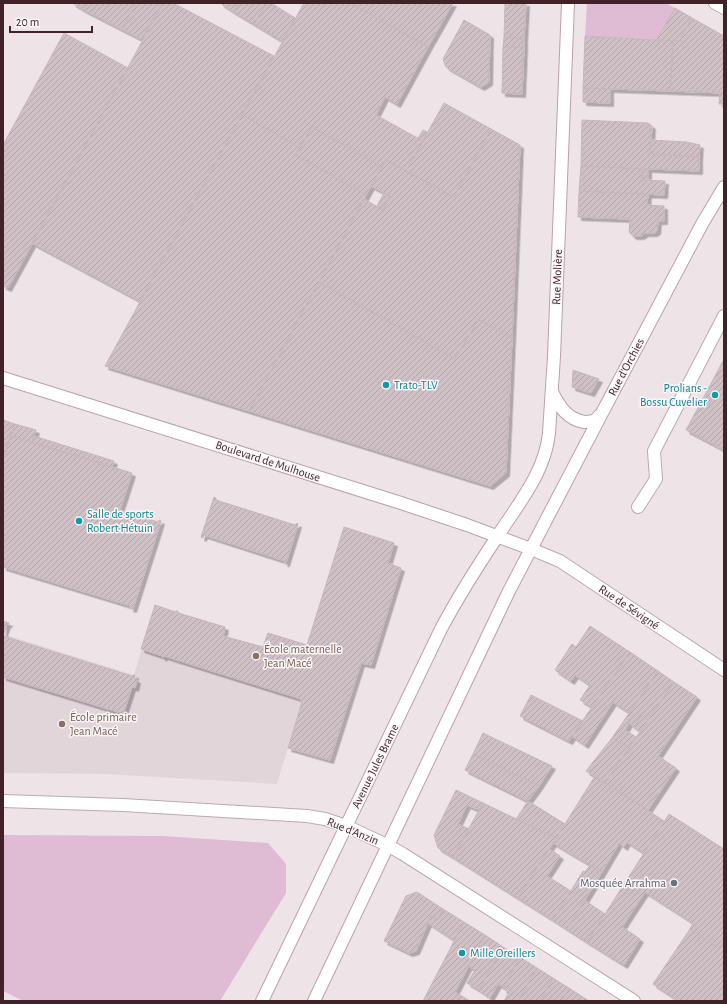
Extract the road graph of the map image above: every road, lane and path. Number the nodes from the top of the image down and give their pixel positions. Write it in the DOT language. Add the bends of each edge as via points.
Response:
graph roads {
  1 [pos="568,3"];
  2 [pos="715,3"];
  3 [pos="724,8"];
  4 [pos="724,187"];
  5 [pos="724,316"];
  6 [pos="3,378"];
  7 [pos="552,392"];
  8 [pos="602,414"];
  9 [pos="638,507"];
  10 [pos="497,536"];
  11 [pos="532,549"];
  12 [pos="724,670"];
  13 [pos="3,801"];
  14 [pos="346,826"];
  15 [pos="388,846"];
  16 [pos="262,1001"];
  17 [pos="314,1001"];
  18 [pos="634,1001"];
  1 -- 7 [label="street, Rue Molière"];
  2 -- 3 [label="street"];
  4 -- 8 [label="street, Rue d'Orchies"];
  5 -- 9 [label="street" via="654,451 656,479"];
  6 -- 10 [label="street, Boulevard de Mulhouse" via="401,503"];
  7 -- 8 [label="street" via="563,411 578,421 592,422"];
  7 -- 10 [label="street, Rue Molière" via="548,443 540,468 528,491"];
  8 -- 11 [label="street, Rue d'Orchies"];
  10 -- 11 [label="street, Boulevard de Mulhouse"];
  10 -- 14 [label="street, Avenue Jules Brame" via="444,623"];
  11 -- 12 [label="street, Rue de Sévigné" via="560,561"];
  11 -- 15 [label="street"];
  13 -- 14 [label="street, Rue d'Anzin" via="307,816"];
  14 -- 15 [label="street, Rue d'Anzin"];
  14 -- 16 [label="street, Avenue Jules Brame"];
  15 -- 17 [label="street"];
  15 -- 18 [label="street, Rue d'Anzin"];
}
